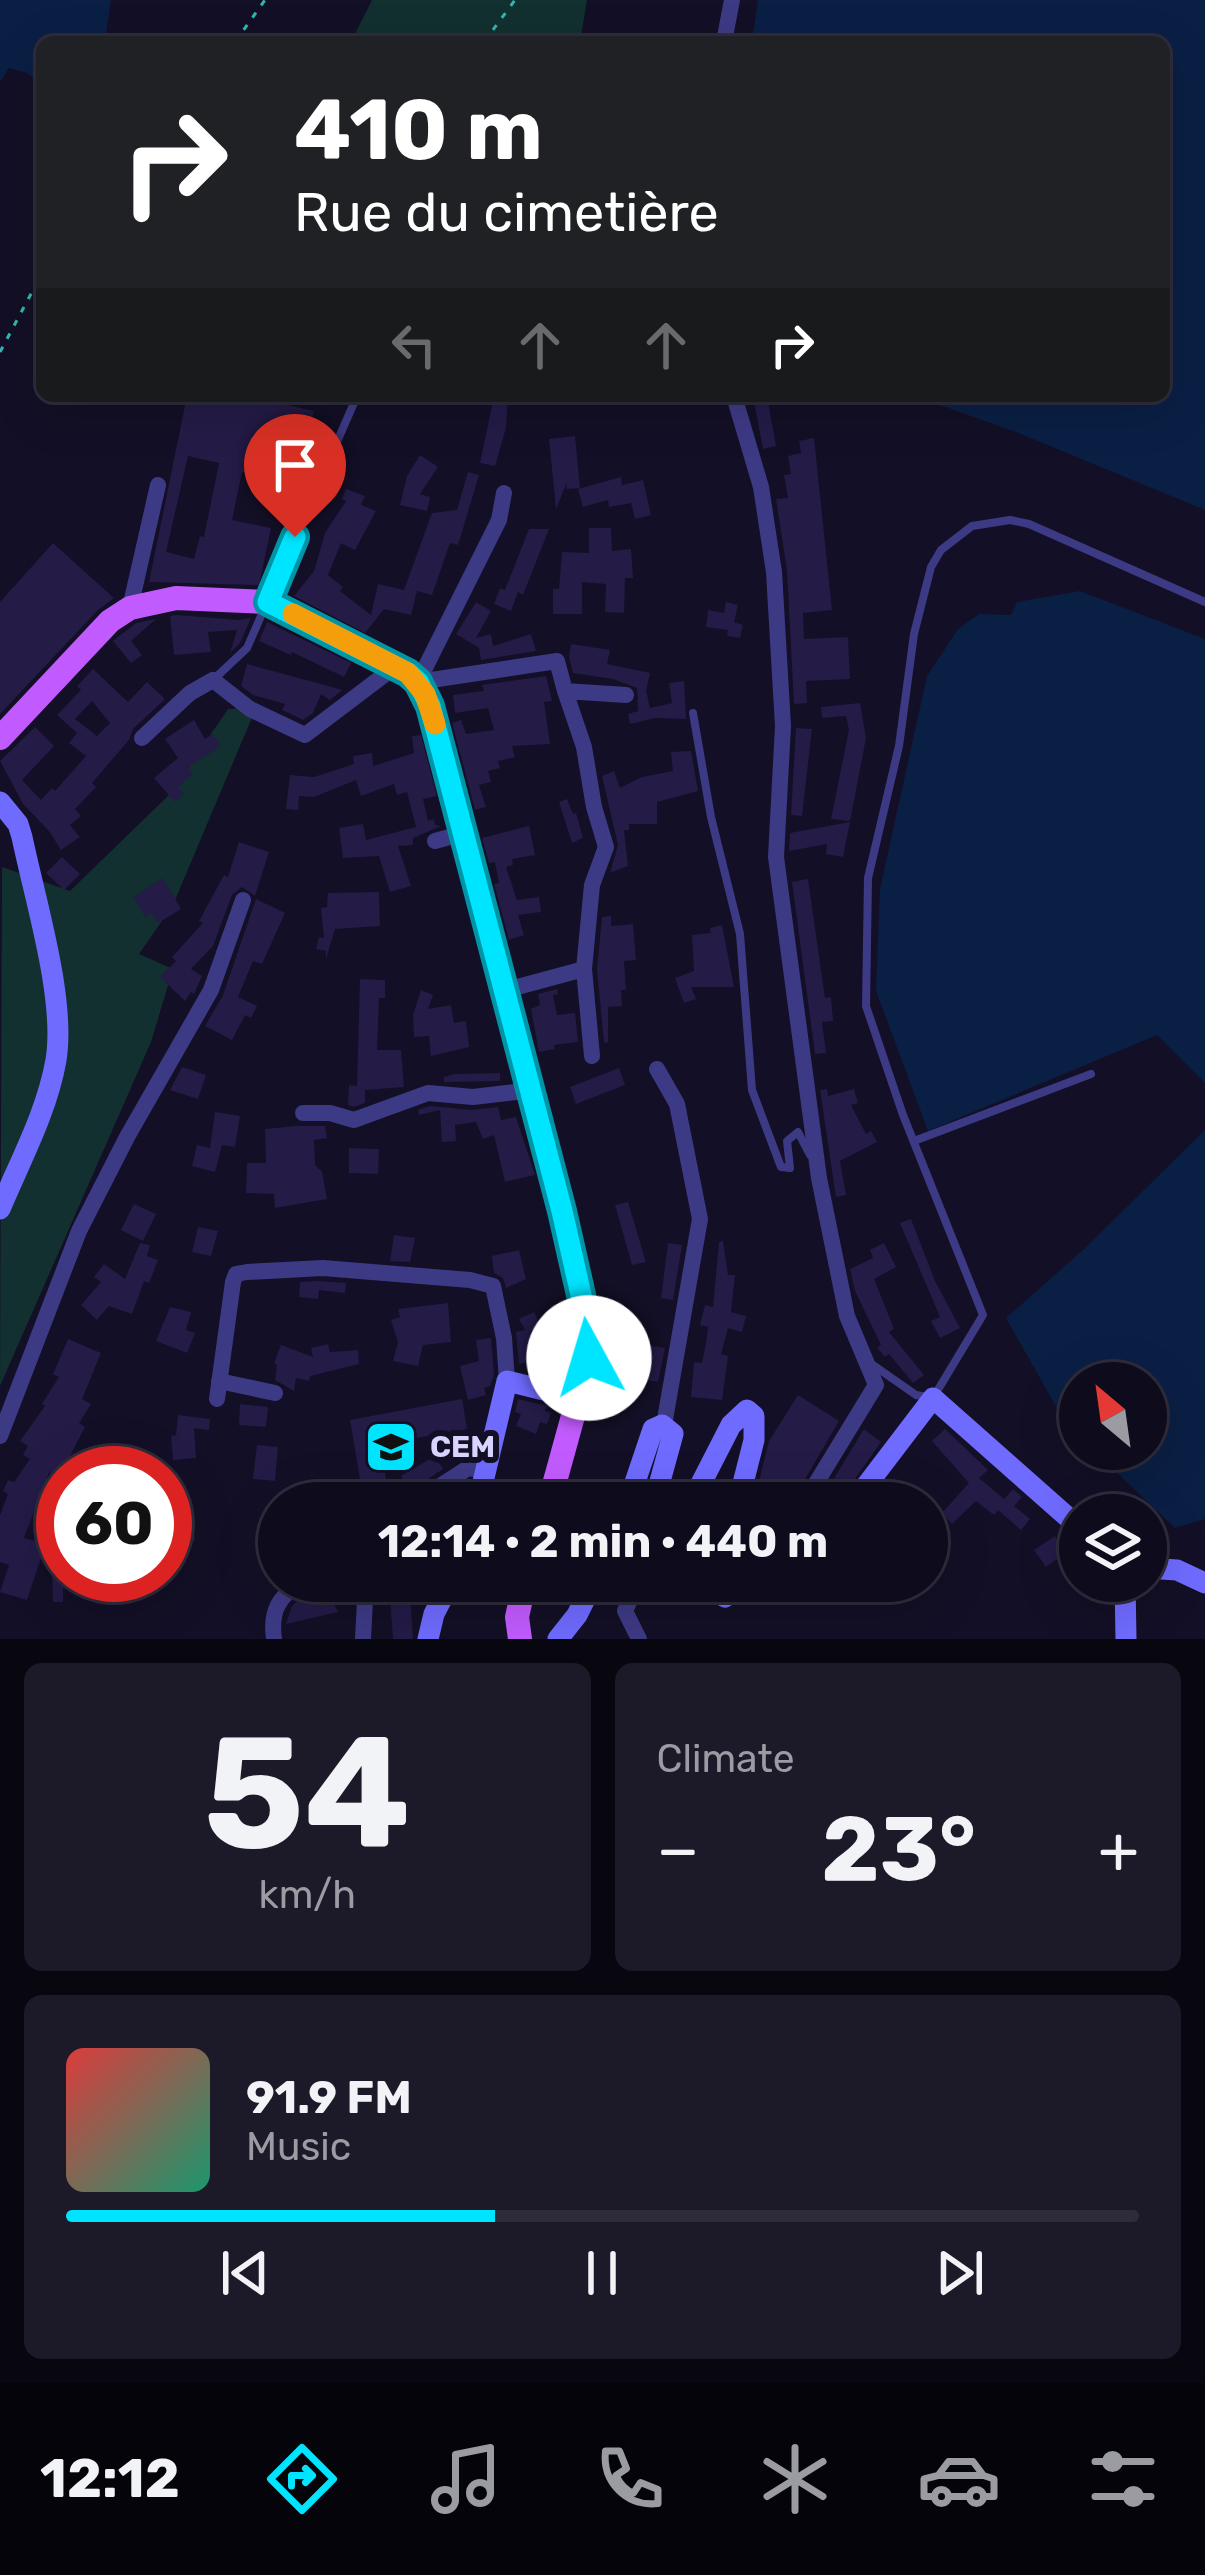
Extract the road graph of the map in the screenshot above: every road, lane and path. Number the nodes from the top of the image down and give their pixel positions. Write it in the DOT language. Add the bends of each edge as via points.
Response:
graph roads {
  1 [pos="265,0"];
  2 [pos="515,0"];
  3 [pos="732,0"];
  4 [pos="239,36"];
  5 [pos="488,36"];
  6 [pos="725,36"];
  7 [pos="36,288"];
  8 [pos="0,352"];
  9 [pos="354,402"];
  10 [pos="736,402"];
  11 [pos="158,485"];
  12 [pos="504,493"];
  13 [pos="268,602"];
  14 [pos="1205,602"];
  15 [pos="120,615"];
  16 [pos="396,666"];
  17 [pos="213,680"];
  18 [pos="418,682"];
  19 [pos="565,691"];
  20 [pos="626,695"];
  21 [pos="693,713"];
  22 [pos="0,738"];
  23 [pos="142,738"];
  24 [pos="0,802"];
  25 [pos="464,833"];
  26 [pos="435,841"];
  27 [pos="243,900"];
  28 [pos="584,969"];
  29 [pos="506,989"];
  30 [pos="592,1056"];
  31 [pos="657,1069"];
  32 [pos="1091,1074"];
  33 [pos="532,1090"];
  34 [pos="303,1113"];
  35 [pos="914,1142"];
  36 [pos="819,1178"];
  37 [pos="0,1209"];
  38 [pos="868,1362"];
  39 [pos="507,1381"];
  40 [pos="275,1393"];
  41 [pos="933,1398"];
  42 [pos="580,1399"];
  43 [pos="664,1425"];
  44 [pos="0,1436"];
  45 [pos="488,1471"];
  46 [pos="446,1482"];
  47 [pos="485,1482"];
  48 [pos="555,1482"];
  49 [pos="635,1482"];
  50 [pos="660,1482"];
  51 [pos="702,1482"];
  52 [pos="743,1482"];
  53 [pos="817,1482"];
  54 [pos="869,1482"];
  55 [pos="1059,1509"];
  56 [pos="1167,1569"];
  57 [pos="1205,1583"];
  58 [pos="279,1602"];
  59 [pos="365,1602"];
  60 [pos="440,1602"];
  61 [pos="520,1602"];
  62 [pos="584,1602"];
  63 [pos="629,1602"];
  64 [pos="1125,1602"];
  65 [pos="274,1639"];
  66 [pos="363,1639"];
  67 [pos="428,1639"];
  68 [pos="520,1639"];
  69 [pos="558,1639"];
  70 [pos="639,1639"];
  71 [pos="1126,1639"];
  1 -- 4 [label="path"];
  2 -- 5 [label="path"];
  3 -- 6 [label="street"];
  7 -- 8 [label="path"];
  9 -- 13 [label="lane"];
  10 -- 36 [label="street" via="774,572 783,725 776,857"];
  11 -- 15 [label="street"];
  12 -- 18 [label="street" via="499,520"];
  13 -- 15 [label="main road" via="176,598"];
  13 -- 16 [label="main road"];
  13 -- 17 [label="lane" via="247,648"];
  14 -- 35 [label="lane" via="1010,520 972,526 931,567 868,878 866,1006"];
  15 -- 22 [label="main road"];
  16 -- 17 [label="street" via="305,735"];
  16 -- 18 [label="main road"];
  17 -- 23 [label="street"];
  18 -- 19 [label="street" via="557,661"];
  18 -- 25 [label="main road"];
  19 -- 20 [label="street"];
  19 -- 28 [label="street" via="607,847 592,885"];
  21 -- 36 [label="lane" via="740,934 752,1090 781,1167 790,1168 787,1142 799,1132"];
  24 -- 37 [label="street" via="22,837 58,1014 48,1096"];
  25 -- 26 [label="street"];
  25 -- 29 [label="main road"];
  27 -- 44 [label="street" via="211,990 79,1231"];
  28 -- 29 [label="street"];
  28 -- 30 [label="street"];
  29 -- 33 [label="main road"];
  31 -- 43 [label="street" via="676,1104 700,1219"];
  32 -- 35 [label="lane"];
  33 -- 34 [label="street" via="428,1093 354,1120"];
  33 -- 42 [label="main road" via="586,1317"];
  35 -- 41 [label="lane" via="983,1316"];
  36 -- 38 [label="street" via="847,1316"];
  38 -- 41 [label="lane"];
  38 -- 53 [label="street" via="876,1385"];
  39 -- 40 [label="street" via="493,1286 323,1268 236,1274 218,1390"];
  39 -- 42 [label="street"];
  39 -- 45 [label="street"];
  41 -- 54 [label="street"];
  41 -- 55 [label="street"];
  42 -- 48 [label="main road"];
  43 -- 49 [label="street" via="652,1429"];
  43 -- 50 [label="street" via="673,1434"];
  45 -- 46 [label="street" via="468,1468"];
  45 -- 47 [label="street"];
  51 -- 52 [label="street" via="747,1410 754,1441"];
  56 -- 57 [label="street"];
  58 -- 65 [label="street"];
  59 -- 66 [label="street"];
  60 -- 67 [label="street"];
  61 -- 68 [label="main road"];
  62 -- 69 [label="street"];
  63 -- 70 [label="street" via="625,1611"];
  64 -- 71 [label="street"];
}
